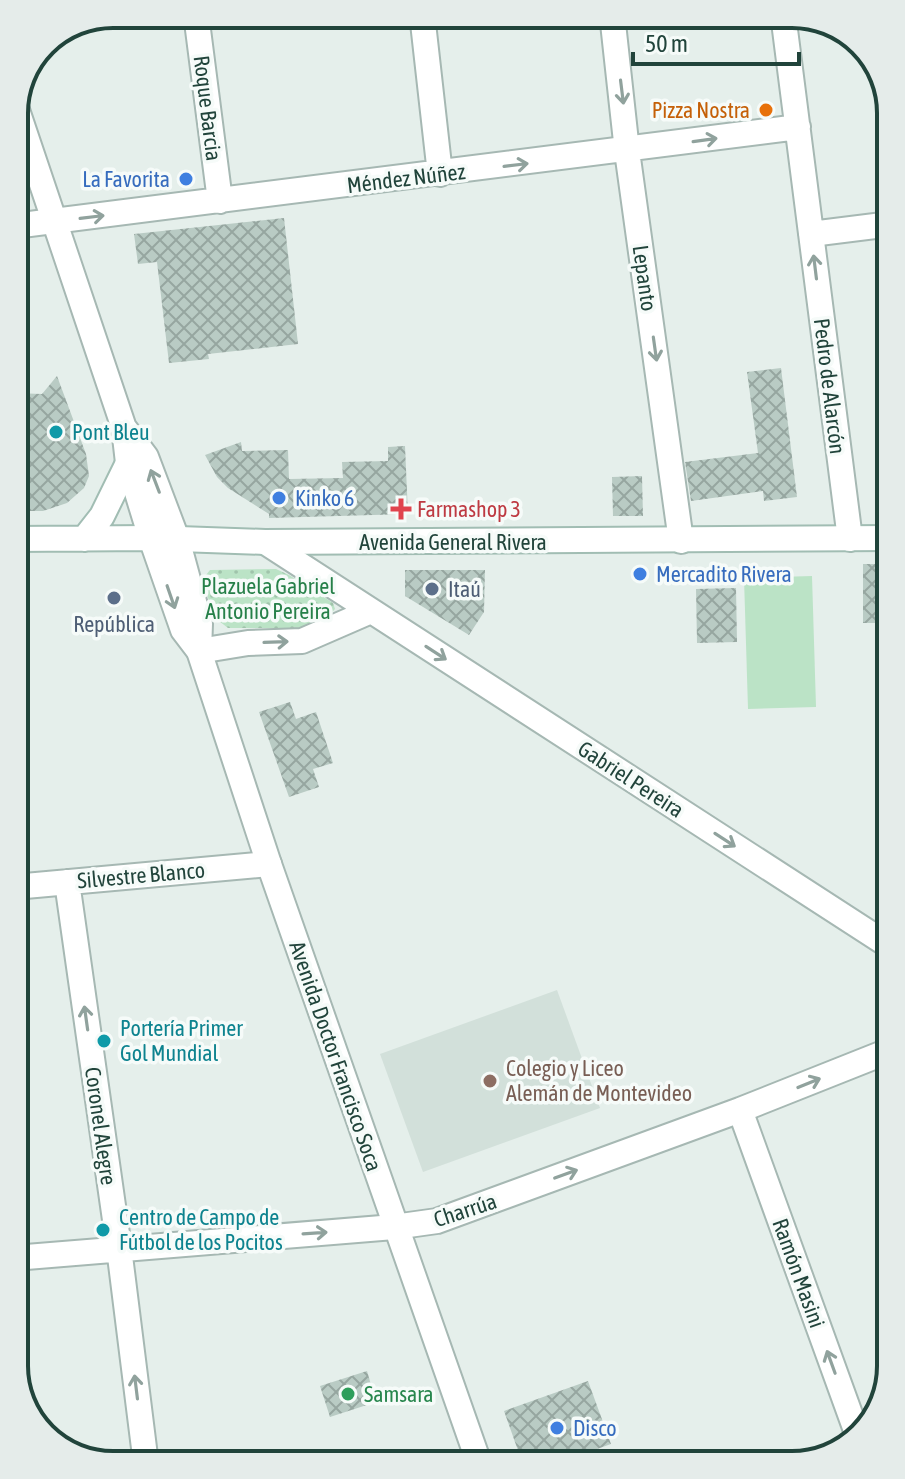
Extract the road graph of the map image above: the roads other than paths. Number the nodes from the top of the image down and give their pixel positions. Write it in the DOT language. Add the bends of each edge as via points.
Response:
graph roads {
  1 [pos="198,28"];
  2 [pos="424,28"];
  3 [pos="614,28"];
  4 [pos="785,28"];
  5 [pos="798,127"];
  6 [pos="28,142"];
  7 [pos="627,151"];
  8 [pos="440,174"];
  9 [pos="220,201"];
  10 [pos="55,221"];
  11 [pos="28,224"];
  12 [pos="877,226"];
  13 [pos="811,234"];
  14 [pos="124,428"];
  15 [pos="128,463"];
  16 [pos="151,538"];
  17 [pos="877,538"];
  18 [pos="28,539"];
  19 [pos="84,539"];
  20 [pos="177,539"];
  21 [pos="850,539"];
  22 [pos="681,541"];
  23 [pos="265,542"];
  24 [pos="371,611"];
  25 [pos="199,651"];
  26 [pos="269,864"];
  27 [pos="67,882"];
  28 [pos="28,886"];
  29 [pos="877,938"];
  30 [pos="877,1056"];
  31 [pos="740,1110"];
  32 [pos="394,1227"];
  33 [pos="119,1248"];
  34 [pos="28,1257"];
  35 [pos="854,1424"];
  36 [pos="144,1451"];
  37 [pos="475,1451"];
  1 -- 9 [label="street, Roque Barcia"];
  2 -- 8 [label="street"];
  3 -- 7 [label="street, Lepanto, one-way"];
  4 -- 5 [label="street, Pedro de Alarcón"];
  7 -- 5 [label="street, Méndez Núñez, one-way"];
  5 -- 13 [label="street, Pedro de Alarcón"];
  6 -- 10 [label="street, Avenida Doctor Francisco Soca"];
  8 -- 7 [label="street, Méndez Núñez, one-way"];
  7 -- 22 [label="street, Lepanto, one-way"];
  8 -- 9 [label="street, Méndez Núñez"];
  10 -- 9 [label="street, Méndez Núñez, one-way"];
  10 -- 11 [label="street, Méndez Núñez"];
  10 -- 14 [label="street, Avenida Doctor Francisco Soca"];
  12 -- 13 [label="street"];
  21 -- 13 [label="street, Pedro de Alarcón, one-way"];
  14 -- 15 [label="street, Avenida Doctor Francisco Soca"];
  20 -- 14 [label="street, Avenida Doctor Francisco Soca, one-way" via="146,457"];
  15 -- 16 [label="street, Avenida Doctor Francisco Soca"];
  15 -- 19 [label="street" via="102,516"];
  16 -- 19 [label="street, Avenida General Rivera"];
  16 -- 20 [label="street, Avenida General Rivera"];
  16 -- 25 [label="street, Avenida Doctor Francisco Soca, one-way" via="183,630"];
  17 -- 21 [label="street, Avenida General Rivera"];
  18 -- 19 [label="street, Avenida General Rivera"];
  20 -- 23 [label="street, Avenida General Rivera"];
  20 -- 25 [label="street, Avenida Doctor Francisco Soca" via="200,624"];
  21 -- 22 [label="street, Avenida General Rivera"];
  22 -- 23 [label="street, Avenida General Rivera"];
  23 -- 24 [label="street, Gabriel Pereira"];
  25 -- 24 [label="street, one-way" via="302,641"];
  24 -- 29 [label="street, Gabriel Pereira, one-way"];
  25 -- 26 [label="street, Avenida Doctor Francisco Soca"];
  26 -- 27 [label="street, Silvestre Blanco"];
  26 -- 32 [label="street, Avenida Doctor Francisco Soca"];
  27 -- 28 [label="street, Silvestre Blanco"];
  33 -- 27 [label="street, Coronel Alegre, one-way"];
  31 -- 30 [label="street, Charrúa, one-way"];
  32 -- 31 [label="street, Charrúa, one-way" via="437,1221"];
  35 -- 31 [label="street, Ramón Masini, one-way"];
  33 -- 32 [label="street, Charrúa, one-way"];
  32 -- 37 [label="street, Avenida Doctor Francisco Soca"];
  33 -- 34 [label="street, Charrúa"];
  36 -- 33 [label="street, Coronel Alegre, one-way"];
}
